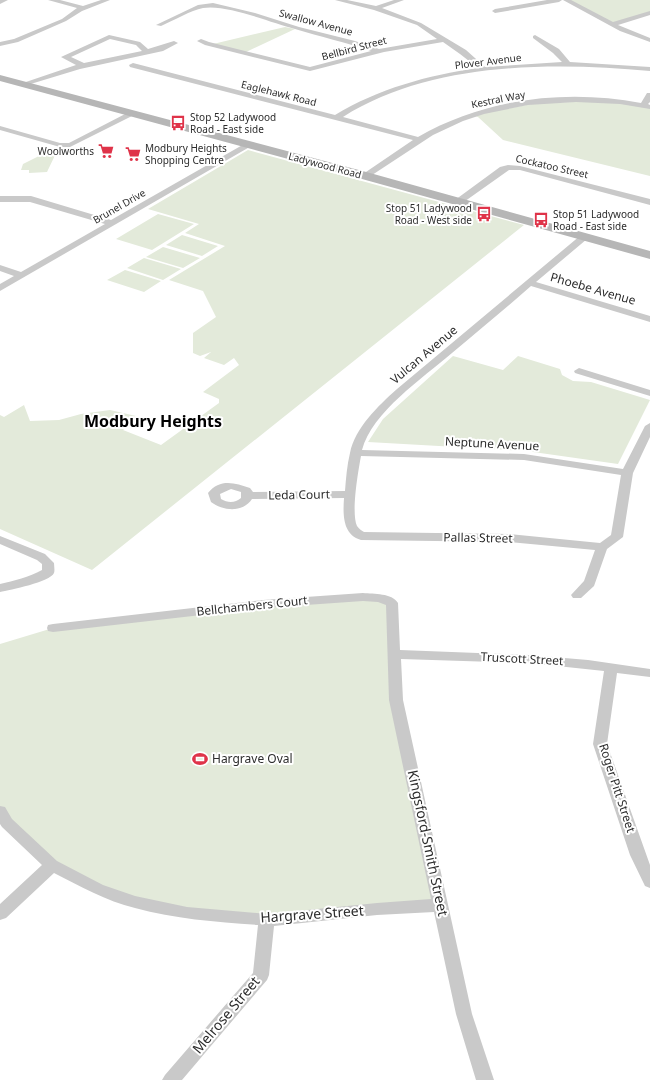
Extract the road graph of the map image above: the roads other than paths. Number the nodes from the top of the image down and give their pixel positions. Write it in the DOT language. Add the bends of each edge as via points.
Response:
graph roads {
  1 [pos="5,0"];
  2 [pos="51,0"];
  3 [pos="107,0"];
  4 [pos="338,0"];
  5 [pos="401,0"];
  6 [pos="559,0"];
  7 [pos="566,0"];
  8 [pos="0,2"];
  9 [pos="81,7"];
  10 [pos="376,8"];
  11 [pos="495,11"];
  12 [pos="650,13"];
  13 [pos="159,25"];
  14 [pos="612,25"];
  15 [pos="535,37"];
  16 [pos="443,40"];
  17 [pos="650,40"];
  18 [pos="201,41"];
  19 [pos="174,42"];
  20 [pos="0,44"];
  21 [pos="377,51"];
  22 [pos="147,52"];
  23 [pos="568,65"];
  24 [pos="84,66"];
  25 [pos="133,66"];
  26 [pos="650,69"];
  27 [pos="484,70"];
  28 [pos="0,78"];
  29 [pos="24,84"];
  30 [pos="650,95"];
  31 [pos="646,107"];
  32 [pos="132,114"];
  33 [pos="336,118"];
  34 [pos="0,128"];
  35 [pos="421,140"];
  36 [pos="249,145"];
  37 [pos="366,176"];
  38 [pos="0,199"];
  39 [pos="458,202"];
  40 [pos="650,202"];
  41 [pos="111,223"];
  42 [pos="584,237"];
  43 [pos="650,255"];
  44 [pos="0,268"];
  45 [pos="21,275"];
  46 [pos="530,283"];
  47 [pos="0,288"];
  48 [pos="650,319"];
  49 [pos="579,371"];
  50 [pos="650,394"];
  51 [pos="650,426"];
  52 [pos="355,453"];
  53 [pos="627,473"];
  54 [pos="350,494"];
  55 [pos="248,496"];
  56 [pos="355,531"];
  57 [pos="0,540"];
  58 [pos="602,547"];
  59 [pos="0,588"];
  60 [pos="577,595"];
  61 [pos="392,603"];
  62 [pos="53,628"];
  63 [pos="393,654"];
  64 [pos="610,668"];
  65 [pos="650,673"];
  66 [pos="0,811"];
  67 [pos="52,865"];
  68 [pos="650,882"];
  69 [pos="441,905"];
  70 [pos="0,914"];
  71 [pos="267,920"];
  72 [pos="171,1080"];
  73 [pos="485,1080"];
  1 -- 8 [label="street"];
  2 -- 9 [label="street"];
  3 -- 9 [label="street"];
  4 -- 10 [label="street"];
  5 -- 10 [label="street"];
  6 -- 11 [label="street"];
  7 -- 14 [label="street"];
  9 -- 20 [label="street" via="64,20 16,41"];
  10 -- 16 [label="street" via="419,24"];
  12 -- 14 [label="street"];
  13 -- 21 [label="street, Swallow Avenue" via="200,6 213,5 353,42"];
  14 -- 17 [label="street"];
  15 -- 23 [label="street" via="556,51"];
  16 -- 21 [label="street, Bellbird Street"];
  16 -- 27 [label="street" via="463,52"];
  18 -- 21 [label="street, Bellbird Street" via="310,69 322,68"];
  19 -- 22 [label="street"];
  22 -- 24 [label="street"];
  22 -- 24 [label="street" via="138,43 107,37 64,58"];
  23 -- 26 [label="street, Plover Avenue"];
  23 -- 27 [label="street, Plover Avenue"];
  24 -- 29 [label="street"];
  25 -- 33 [label="street, Eaglehawk Road"];
  27 -- 33 [label="street, Plover Avenue" via="437,78 400,88 362,102"];
  28 -- 29 [label="street, Ladywood Road"];
  29 -- 32 [label="street, Ladywood Road"];
  30 -- 31 [label="street"];
  31 -- 35 [label="street, Kestral Way" via="621,102 582,100 509,106 461,118"];
  32 -- 34 [label="street" via="70,145 60,145"];
  32 -- 36 [label="street, Ladywood Road"];
  33 -- 35 [label="street, Eaglehawk Road"];
  35 -- 37 [label="street, Kestral Way"];
  36 -- 37 [label="street, Ladywood Road"];
  36 -- 41 [label="street, Brunel Drive"];
  37 -- 39 [label="street, Ladywood Road"];
  38 -- 41 [label="street" via="31,200"];
  39 -- 40 [label="street, Cockatoo Street" via="508,167"];
  39 -- 42 [label="street, Ladywood Road"];
  41 -- 45 [label="street, Brunel Drive"];
  42 -- 43 [label="street, Ladywood Road"];
  42 -- 46 [label="street, Vulcan Avenue"];
  44 -- 45 [label="street"];
  45 -- 47 [label="street, Brunel Drive"];
  46 -- 48 [label="street, Phoebe Avenue"];
  46 -- 52 [label="street, Vulcan Avenue" via="387,404 360,438"];
  49 -- 50 [label="street"];
  51 -- 53 [label="street"];
  52 -- 53 [label="street, Neptune Avenue" via="524,457"];
  52 -- 54 [label="street, Vulcan Avenue"];
  53 -- 58 [label="street" via="617,537"];
  54 -- 55 [label="street, Leda Court"];
  54 -- 56 [label="street, Vulcan Avenue" via="350,525"];
  56 -- 58 [label="street, Pallas Street" via="361,536 509,538"];
  57 -- 59 [label="street" via="41,557 48,563 48,572 39,577 29,582"];
  58 -- 60 [label="street" via="590,583"];
  61 -- 62 [label="street, Bellchambers Court" via="380,598 363,597 109,614"];
  61 -- 63 [label="street, Kingsford-Smith Street"];
  63 -- 64 [label="street, Truscott Street" via="529,659"];
  63 -- 69 [label="street, Kingsford-Smith Street" via="396,700"];
  64 -- 65 [label="street, Truscott Street"];
  64 -- 68 [label="street, Roger Pitt Street" via="600,744 638,855"];
  66 -- 67 [label="street, Hargrave Street" via="7,823"];
  67 -- 70 [label="street"];
  67 -- 71 [label="street, Hargrave Street" via="98,889 134,902 187,914"];
  69 -- 71 [label="street, Hargrave Street"];
  69 -- 73 [label="street, Kingsford-Smith Street" via="464,1014"];
  71 -- 72 [label="street, Melrose Street" via="261,975"];
}
